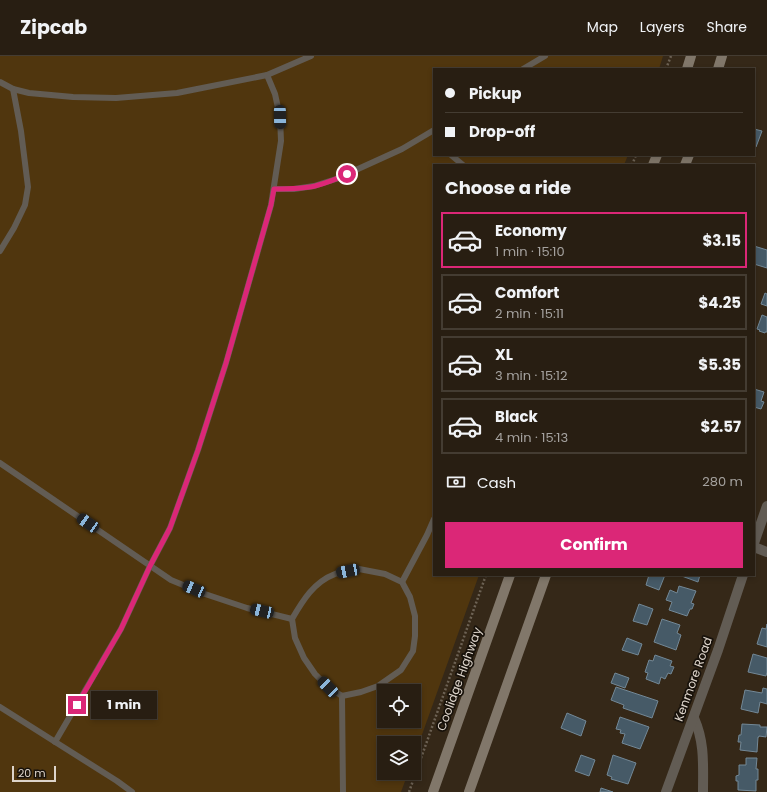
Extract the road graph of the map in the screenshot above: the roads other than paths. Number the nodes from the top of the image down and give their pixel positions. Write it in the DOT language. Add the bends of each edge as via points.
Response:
graph roads {
  1 [pos="311,56"];
  2 [pos="545,56"];
  3 [pos="691,56"];
  4 [pos="722,56"];
  5 [pos="525,68"];
  6 [pos="687,68"];
  7 [pos="718,68"];
  8 [pos="267,75"];
  9 [pos="0,82"];
  10 [pos="13,89"];
  11 [pos="433,131"];
  12 [pos="428,134"];
  13 [pos="433,139"];
  14 [pos="452,156"];
  15 [pos="462,164"];
  16 [pos="274,189"];
  17 [pos="0,251"];
  18 [pos="0,463"];
  19 [pos="767,506"];
  20 [pos="433,521"];
  21 [pos="755,539"];
  22 [pos="755,547"];
  23 [pos="767,552"];
  24 [pos="150,566"];
  25 [pos="510,576"];
  26 [pos="546,576"];
  27 [pos="743,576"];
  28 [pos="402,582"];
  29 [pos="292,619"];
  30 [pos="342,696"];
  31 [pos="0,707"];
  32 [pos="694,718"];
  33 [pos="56,742"];
  34 [pos="132,792"];
  35 [pos="343,792"];
  36 [pos="433,792"];
  37 [pos="469,792"];
  38 [pos="666,792"];
  39 [pos="703,792"];
  1 -- 8 [label="lane"];
  2 -- 5 [label="lane"];
  3 -- 6 [label="main road"];
  4 -- 7 [label="main road"];
  8 -- 10 [label="lane" via="177,93 116,98 73,97"];
  8 -- 16 [label="lane" via="275,94 280,117 281,141"];
  9 -- 10 [label="lane"];
  10 -- 17 [label="lane" via="28,187 25,205"];
  11 -- 12 [label="lane"];
  12 -- 13 [label="lane"];
  12 -- 16 [label="lane" via="402,149 336,179 314,186"];
  14 -- 15 [label="lane"];
  16 -- 24 [label="lane" via="226,363 198,450 170,528"];
  18 -- 24 [label="lane"];
  19 -- 21 [label="street"];
  20 -- 28 [label="lane"];
  22 -- 23 [label="street"];
  24 -- 29 [label="lane" via="171,580 205,594"];
  24 -- 33 [label="lane" via="121,629"];
  25 -- 36 [label="main road, Coolidge Highway"];
  26 -- 37 [label="main road"];
  27 -- 32 [label="street, Kenmore Road"];
  28 -- 29 [label="lane" via="384,574 359,569 336,573 312,589"];
  28 -- 30 [label="lane" via="410,597 415,616 413,651 400,670 378,686"];
  29 -- 30 [label="lane" via="295,638 304,658 315,674"];
  30 -- 35 [label="lane"];
  31 -- 33 [label="lane"];
  32 -- 38 [label="street, Kenmore Road"];
  32 -- 39 [label="street" via="701,738"];
  33 -- 34 [label="lane"];
}
